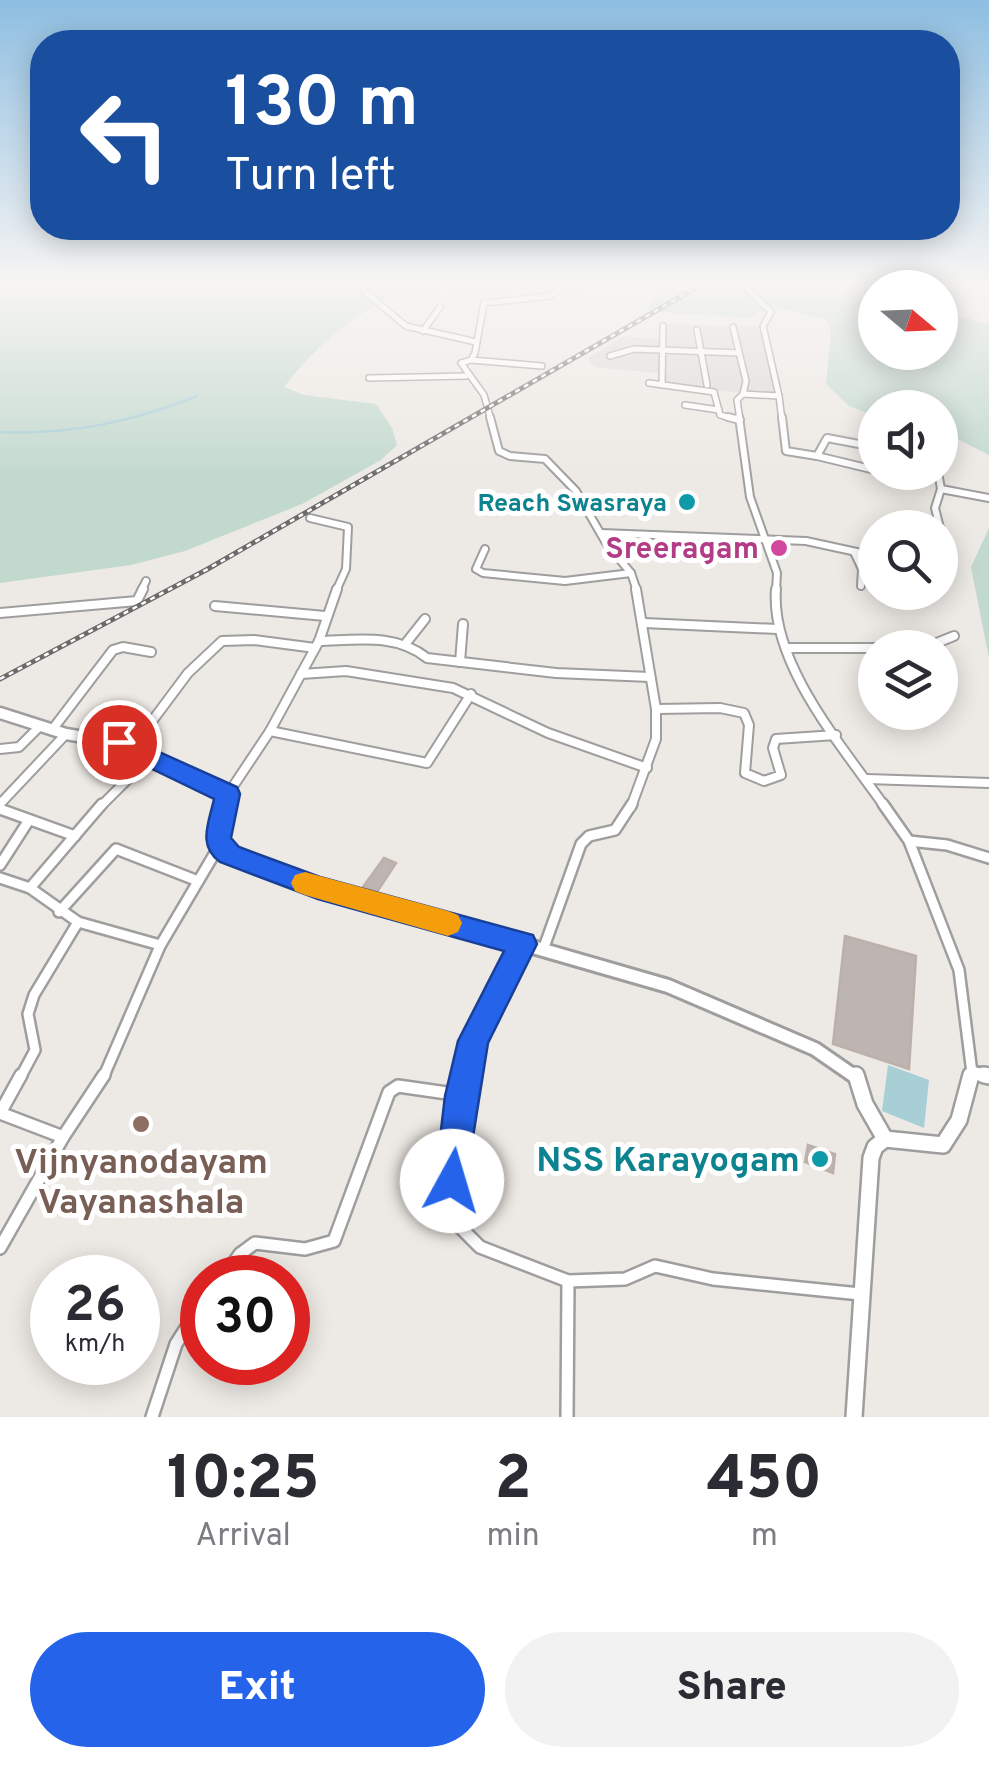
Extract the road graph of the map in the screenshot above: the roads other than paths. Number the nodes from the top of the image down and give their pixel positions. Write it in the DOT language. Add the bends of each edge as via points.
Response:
graph roads {
  1 [pos="474,348"];
  2 [pos="700,348"];
  3 [pos="738,348"];
  4 [pos="768,348"];
  5 [pos="663,350"];
  6 [pos="701,352"];
  7 [pos="739,353"];
  8 [pos="610,356"];
  9 [pos="471,360"];
  10 [pos="542,366"];
  11 [pos="466,376"];
  12 [pos="369,378"];
  13 [pos="649,383"];
  14 [pos="662,384"];
  15 [pos="707,385"];
  16 [pos="743,394"];
  17 [pos="779,396"];
  18 [pos="685,404"];
  19 [pos="719,410"];
  20 [pos="740,420"];
  21 [pos="858,445"];
  22 [pos="817,456"];
  23 [pos="858,466"];
  24 [pos="946,490"];
  25 [pos="989,498"];
  26 [pos="310,518"];
  27 [pos="601,533"];
  28 [pos="762,538"];
  29 [pos="486,548"];
  30 [pos="854,552"];
  31 [pos="858,553"];
  32 [pos="858,560"];
  33 [pos="631,573"];
  34 [pos="146,581"];
  35 [pos="215,606"];
  36 [pos="0,612"];
  37 [pos="324,616"];
  38 [pos="425,618"];
  39 [pos="644,622"];
  40 [pos="463,624"];
  41 [pos="777,628"];
  42 [pos="406,643"];
  43 [pos="317,645"];
  44 [pos="786,648"];
  45 [pos="858,648"];
  46 [pos="151,652"];
  47 [pos="460,662"];
  48 [pos="301,674"];
  49 [pos="650,676"];
  50 [pos="471,694"];
  51 [pos="656,709"];
  52 [pos="0,714"];
  53 [pos="53,730"];
  54 [pos="270,731"];
  55 [pos="836,735"];
  56 [pos="132,748"];
  57 [pos="0,749"];
  58 [pos="152,756"];
  59 [pos="647,768"];
  60 [pos="867,779"];
  61 [pos="989,783"];
  62 [pos="228,794"];
  63 [pos="0,806"];
  64 [pos="29,820"];
  65 [pos="75,836"];
  66 [pos="910,840"];
  67 [pos="219,846"];
  68 [pos="989,858"];
  69 [pos="0,865"];
  70 [pos="0,878"];
  71 [pos="198,881"];
  72 [pos="30,888"];
  73 [pos="59,912"];
  74 [pos="78,922"];
  75 [pos="522,944"];
  76 [pos="160,945"];
  77 [pos="543,950"];
  78 [pos="972,1073"];
  79 [pos="989,1076"];
  80 [pos="461,1096"];
  81 [pos="63,1137"];
  82 [pos="884,1139"];
  83 [pos="0,1248"];
  84 [pos="239,1255"];
  85 [pos="568,1281"];
  86 [pos="860,1294"];
  87 [pos="180,1338"];
  88 [pos="856,1416"];
  89 [pos="152,1417"];
  90 [pos="567,1417"];
  1 -- 9 [label="street"];
  2 -- 6 [label="street"];
  3 -- 7 [label="street"];
  4 -- 17 [label="street"];
  5 -- 6 [label="street"];
  5 -- 8 [label="street"];
  5 -- 14 [label="street"];
  6 -- 7 [label="street"];
  6 -- 15 [label="street"];
  7 -- 16 [label="street"];
  9 -- 10 [label="street"];
  9 -- 11 [label="street" via="461,364"];
  11 -- 12 [label="street"];
  11 -- 27 [label="street" via="484,395 499,451 548,462 576,491"];
  13 -- 14 [label="street"];
  14 -- 19 [label="street" via="714,392"];
  16 -- 17 [label="street"];
  16 -- 20 [label="street" via="737,400"];
  17 -- 22 [label="street" via="783,448"];
  18 -- 19 [label="street"];
  19 -- 20 [label="street"];
  20 -- 28 [label="street"];
  21 -- 22 [label="street" via="826,438"];
  22 -- 23 [label="street"];
  24 -- 25 [label="street"];
  26 -- 37 [label="street" via="348,527 346,569"];
  27 -- 28 [label="street"];
  27 -- 33 [label="street"];
  28 -- 30 [label="street"];
  28 -- 41 [label="street" via="776,574"];
  29 -- 33 [label="street" via="476,569 483,573 565,581"];
  30 -- 31 [label="street"];
  30 -- 32 [label="street"];
  33 -- 39 [label="street"];
  34 -- 36 [label="street" via="136,601"];
  35 -- 37 [label="street"];
  37 -- 43 [label="street"];
  38 -- 42 [label="street"];
  39 -- 41 [label="street"];
  39 -- 49 [label="street"];
  40 -- 47 [label="street"];
  41 -- 44 [label="street"];
  42 -- 43 [label="street"];
  42 -- 47 [label="street" via="427,658"];
  43 -- 48 [label="street"];
  43 -- 56 [label="street" via="219,643"];
  44 -- 45 [label="street"];
  44 -- 55 [label="street"];
  46 -- 53 [label="street" via="113,650"];
  47 -- 49 [label="street"];
  48 -- 50 [label="street" via="356,672"];
  48 -- 54 [label="street"];
  49 -- 51 [label="street"];
  50 -- 54 [label="street" via="426,764"];
  50 -- 59 [label="street" via="548,732"];
  51 -- 55 [label="street" via="744,713 745,773 764,782 781,775 776,739"];
  51 -- 59 [label="street"];
  52 -- 53 [label="street"];
  53 -- 56 [label="street"];
  53 -- 57 [label="street"];
  53 -- 63 [label="street"];
  54 -- 62 [label="street"];
  55 -- 60 [label="street"];
  56 -- 58 [label="street"];
  58 -- 62 [label="street"];
  58 -- 65 [label="street"];
  59 -- 77 [label="street" via="621,826 581,844"];
  60 -- 61 [label="street"];
  60 -- 66 [label="street"];
  62 -- 67 [label="street"];
  63 -- 64 [label="street"];
  64 -- 65 [label="street"];
  64 -- 69 [label="street"];
  65 -- 72 [label="street"];
  66 -- 68 [label="street"];
  66 -- 78 [label="street" via="959,970"];
  67 -- 71 [label="street"];
  67 -- 75 [label="street" via="305,884"];
  70 -- 72 [label="street"];
  71 -- 73 [label="street" via="116,850"];
  71 -- 76 [label="street"];
  72 -- 73 [label="street"];
  73 -- 74 [label="street"];
  74 -- 76 [label="street"];
  74 -- 81 [label="street" via="29,1006 35,1050 0,1113"];
  75 -- 77 [label="street"];
  75 -- 80 [label="street" via="474,1041"];
  76 -- 81 [label="street" via="131,1018"];
  77 -- 82 [label="street" via="668,986 838,1061 856,1074"];
  78 -- 79 [label="street"];
  78 -- 82 [label="street" via="963,1117 943,1145"];
  80 -- 84 [label="street" via="398,1086 390,1092 334,1241 304,1252 255,1243"];
  80 -- 85 [label="street" via="452,1181 456,1223 480,1247"];
  81 -- 83 [label="street"];
  82 -- 86 [label="street" via="871,1158"];
  85 -- 86 [label="street" via="603,1282 655,1266 712,1279"];
  85 -- 90 [label="street"];
  86 -- 88 [label="street"];
  87 -- 89 [label="street"];
}
